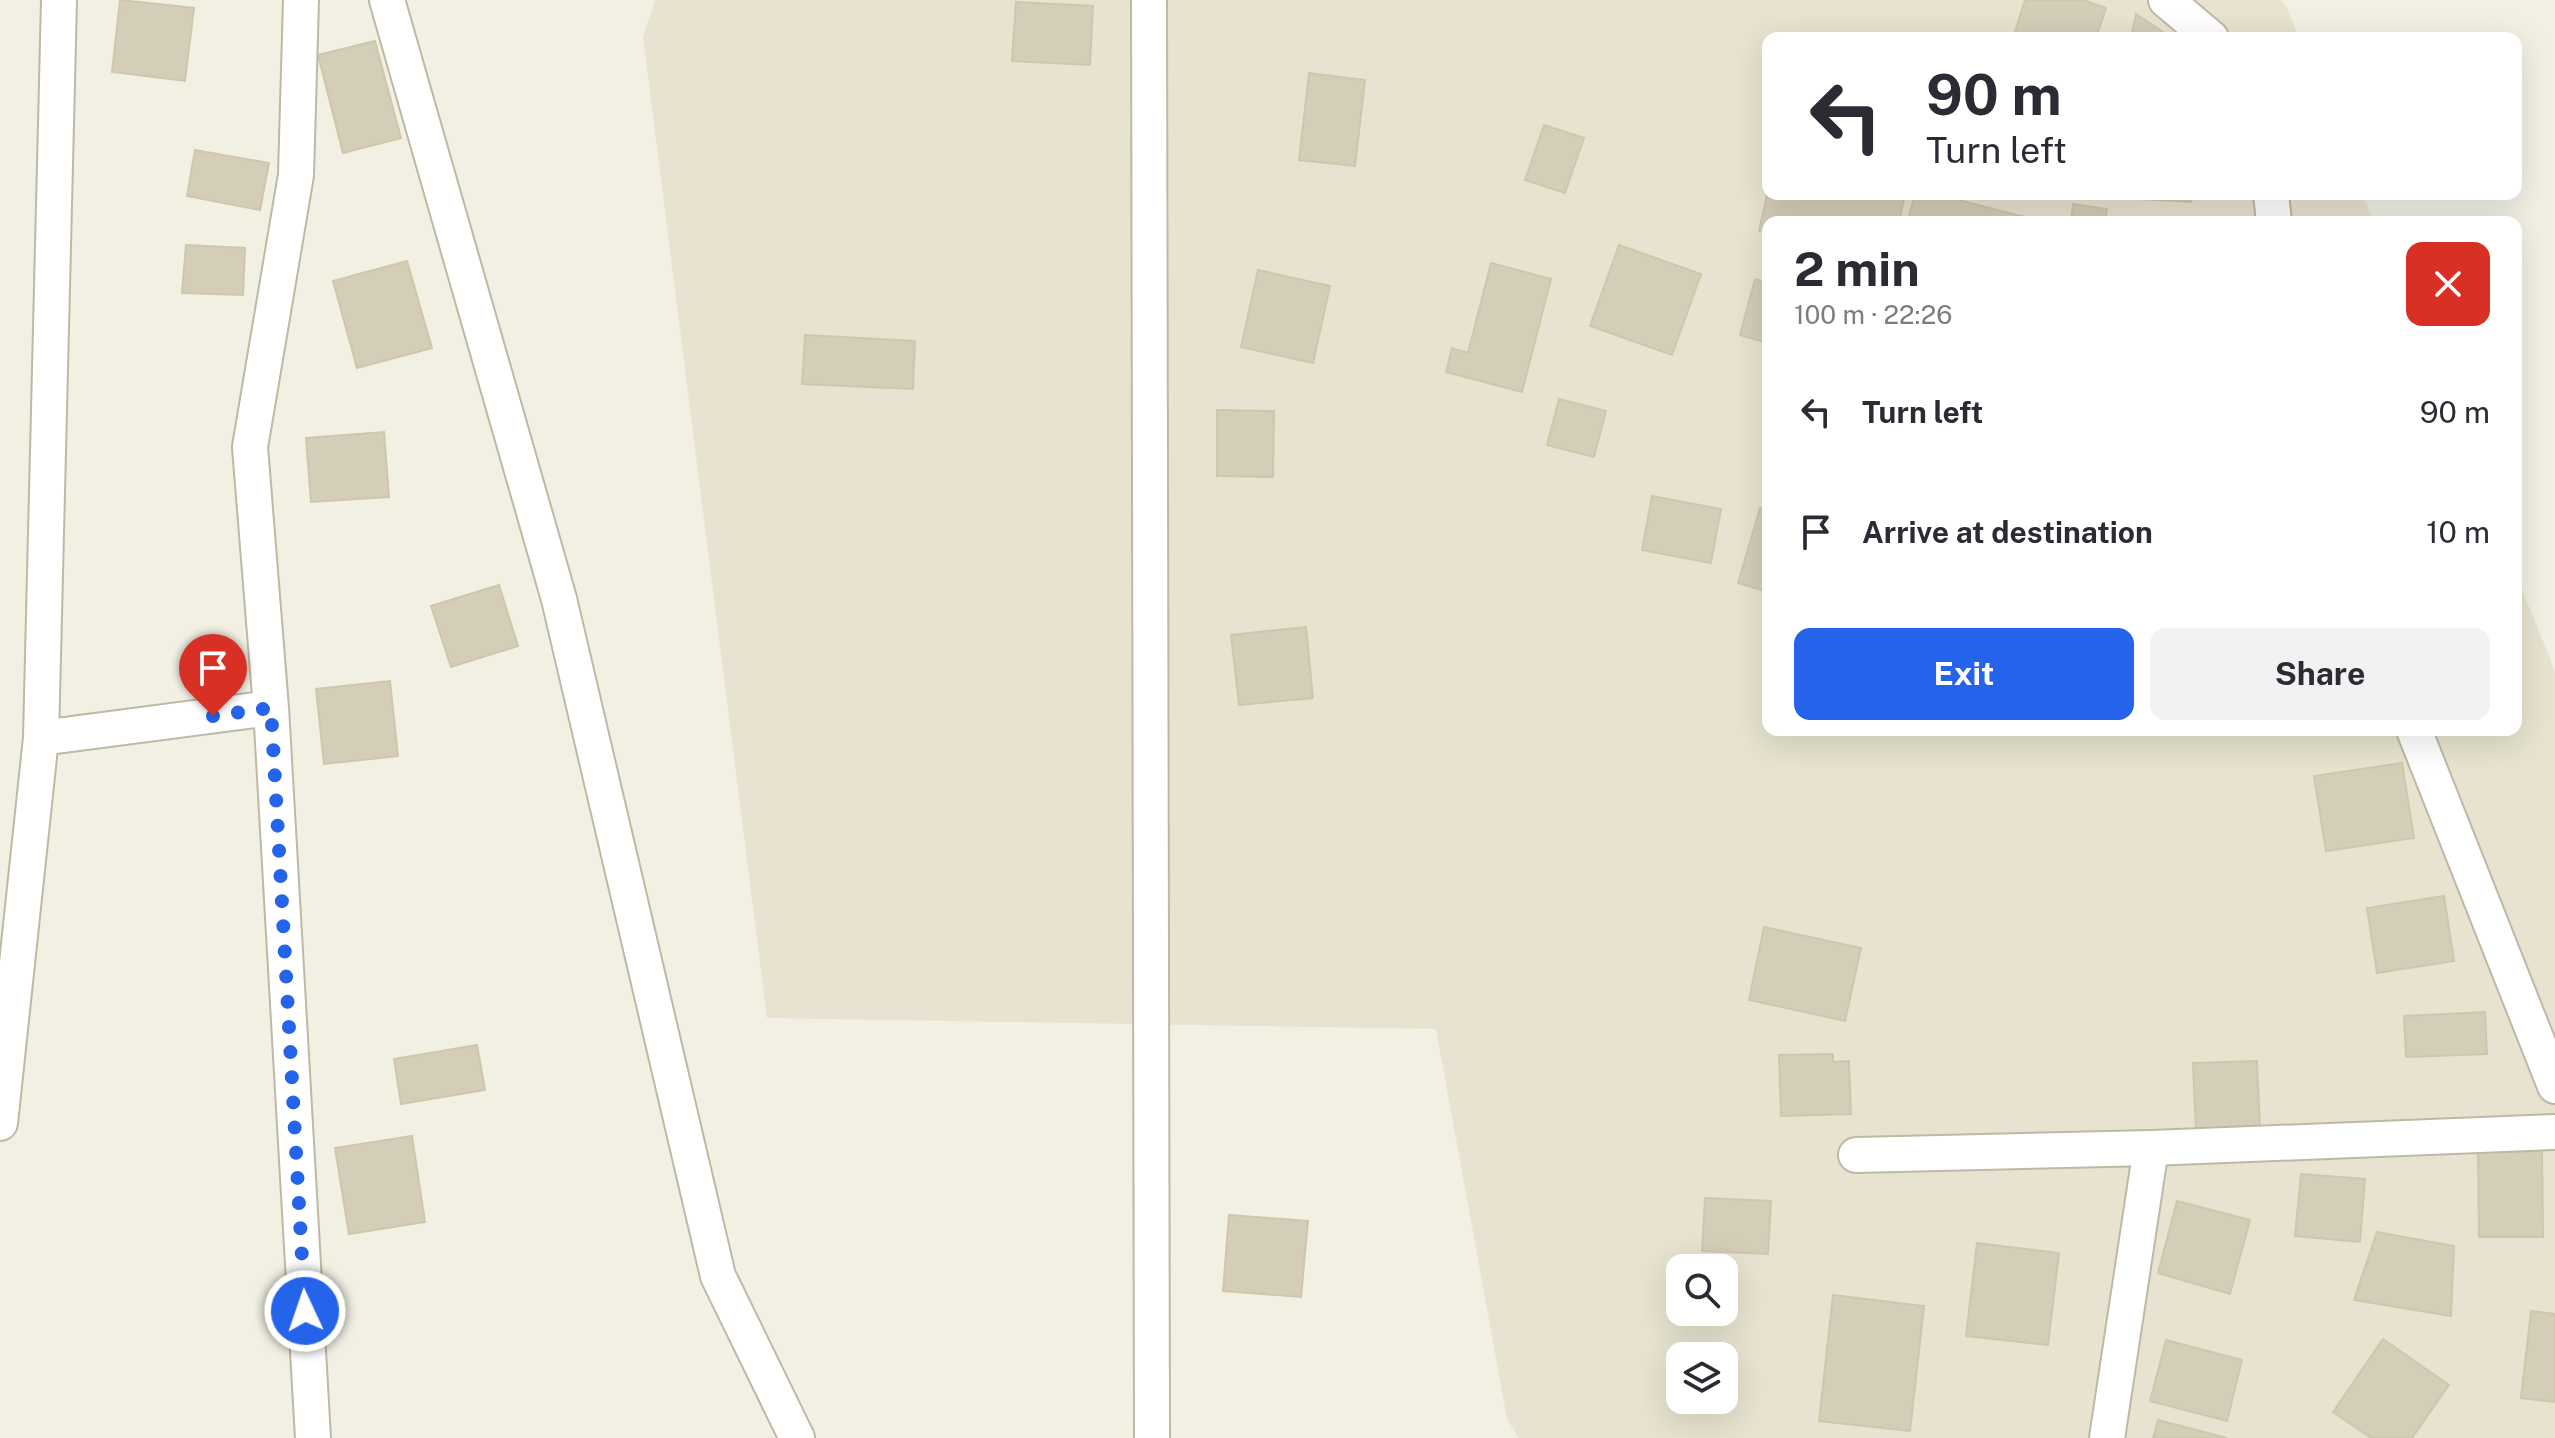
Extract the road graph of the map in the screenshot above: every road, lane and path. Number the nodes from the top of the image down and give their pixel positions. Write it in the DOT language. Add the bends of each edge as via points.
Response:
graph roads {
  1 [pos="59,0"];
  2 [pos="301,0"];
  3 [pos="387,0"];
  4 [pos="1149,0"];
  5 [pos="2166,0"];
  6 [pos="2204,32"];
  7 [pos="271,708"];
  8 [pos="2416,736"];
  9 [pos="41,738"];
  10 [pos="2555,1086"];
  11 [pos="0,1123"];
  12 [pos="2555,1132"];
  13 [pos="2151,1148"];
  14 [pos="1856,1155"];
  15 [pos="313,1438"];
  16 [pos="797,1438"];
  17 [pos="1152,1438"];
  18 [pos="2107,1438"];
  1 -- 9 [label="street"];
  2 -- 7 [label="street" via="296,175 250,447"];
  3 -- 16 [label="street" via="559,599 718,1276"];
  4 -- 17 [label="street"];
  5 -- 6 [label="street"];
  7 -- 9 [label="street"];
  7 -- 15 [label="street"];
  8 -- 10 [label="street"];
  9 -- 11 [label="street"];
  12 -- 13 [label="street"];
  13 -- 14 [label="street"];
  13 -- 18 [label="street"];
}
